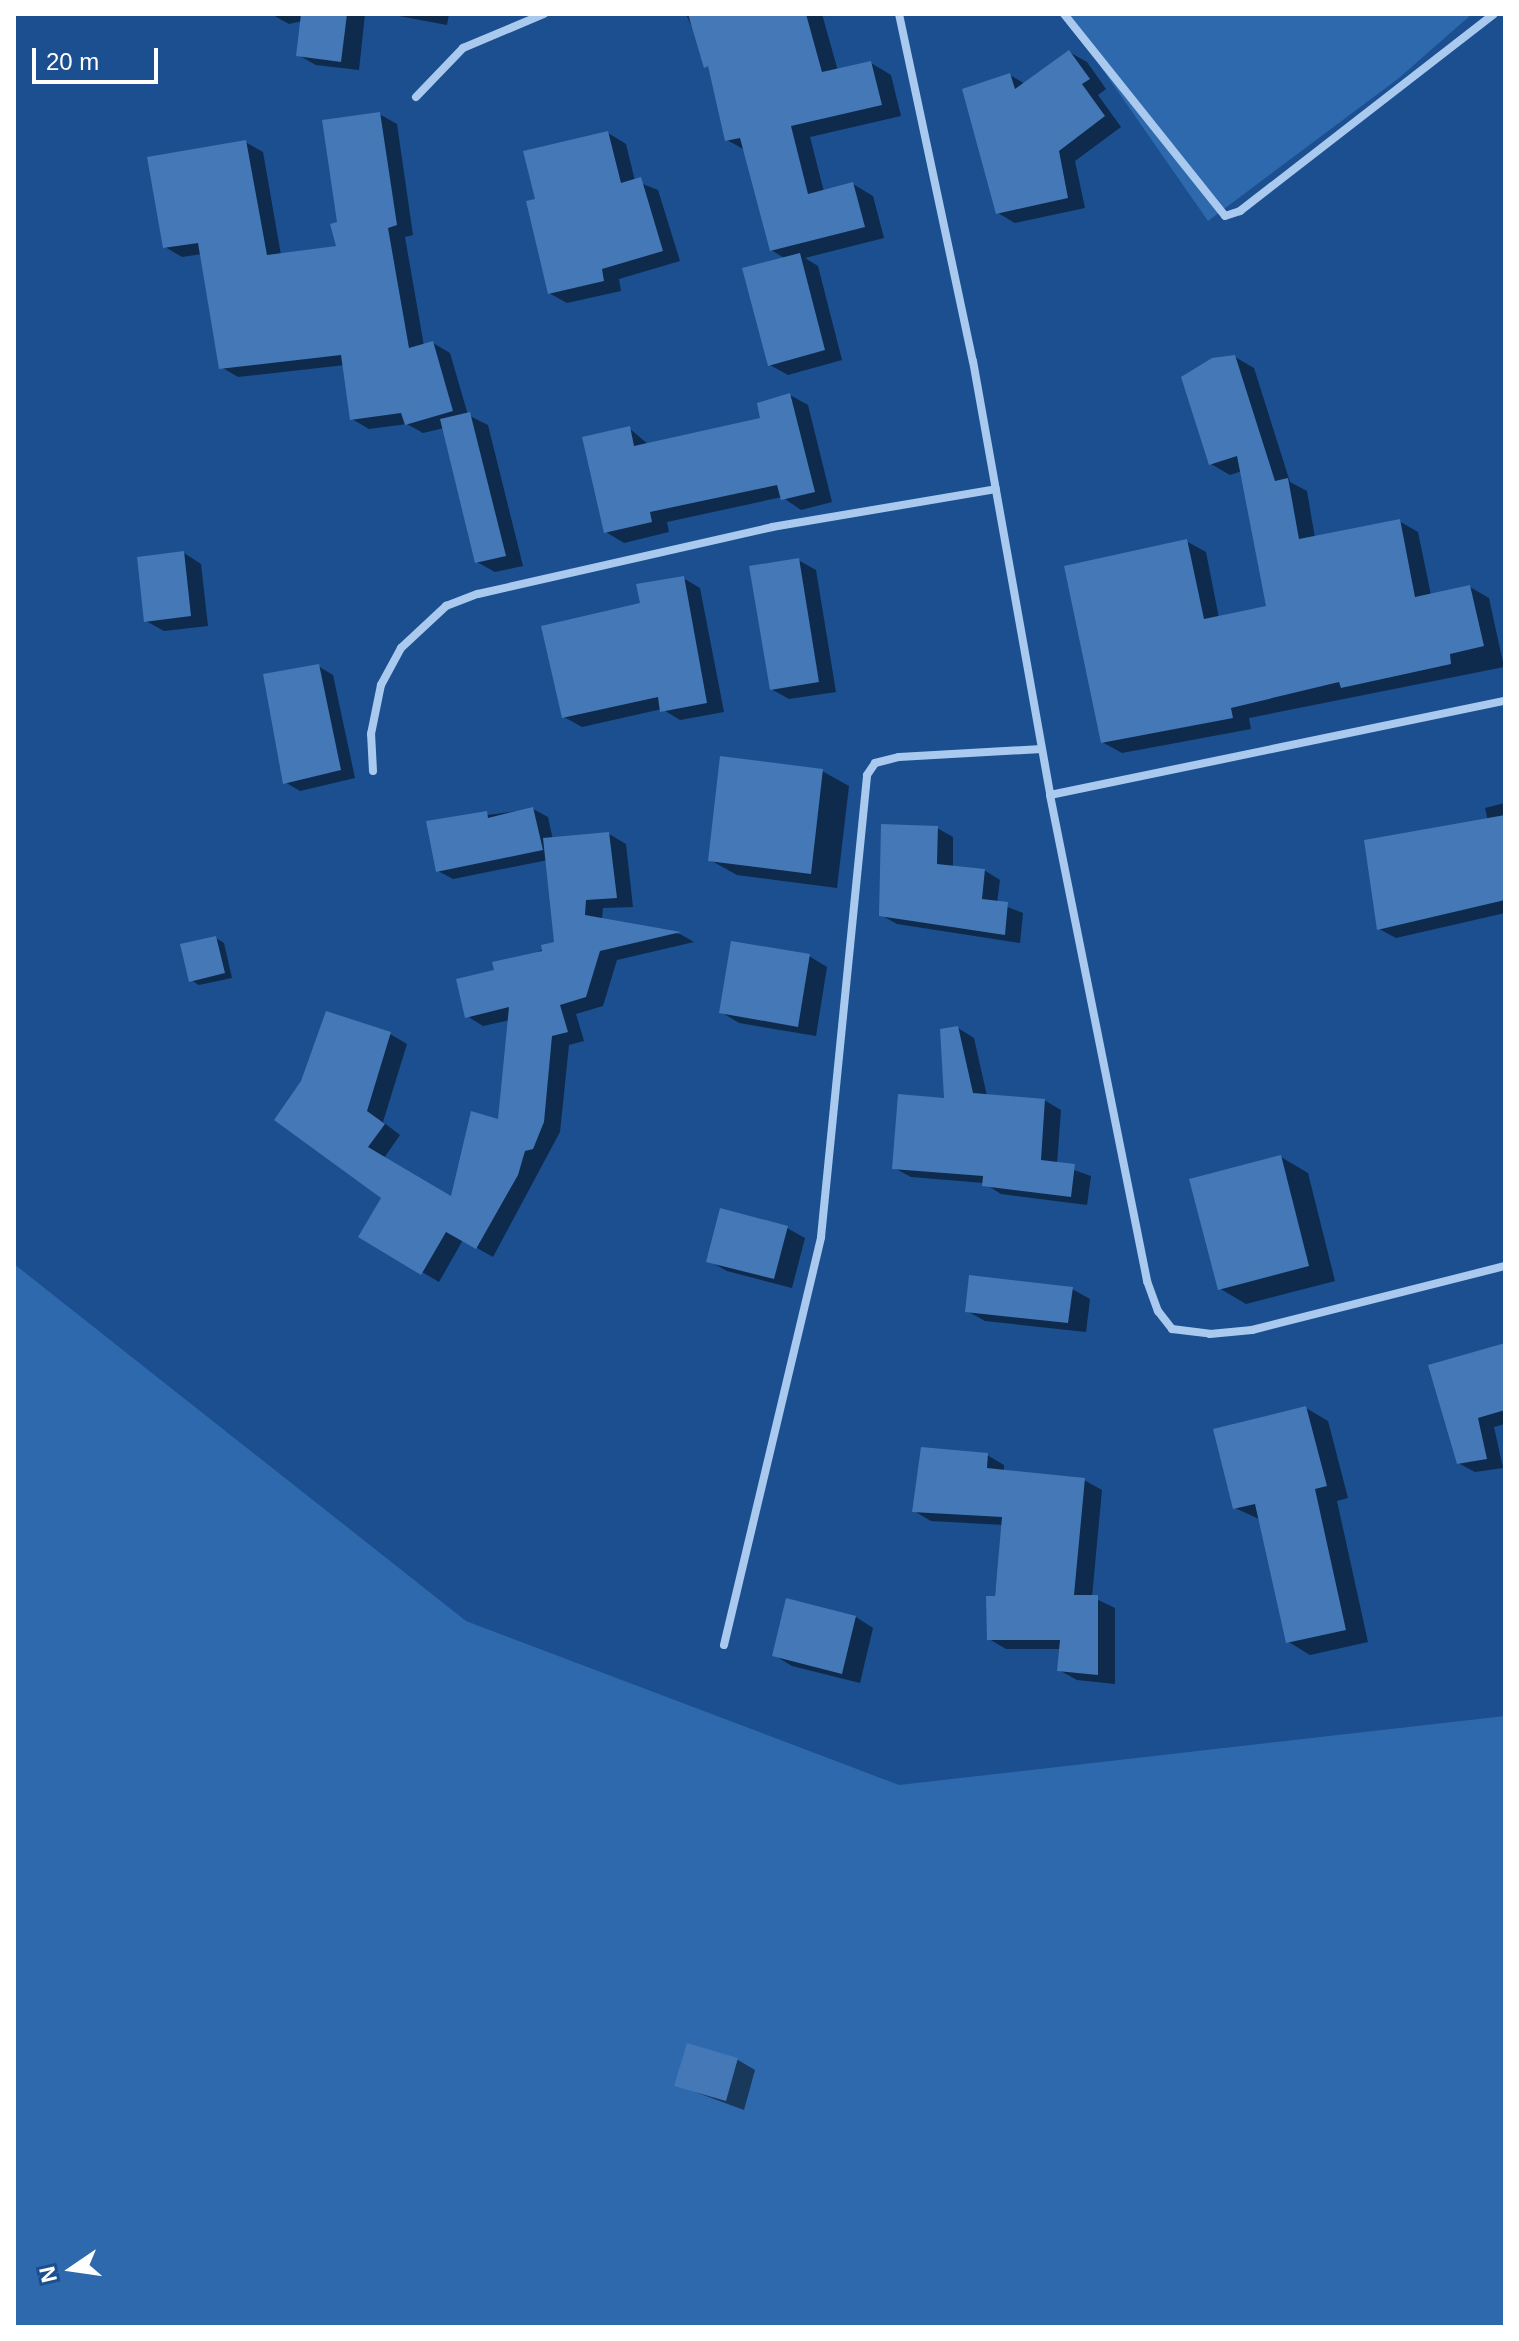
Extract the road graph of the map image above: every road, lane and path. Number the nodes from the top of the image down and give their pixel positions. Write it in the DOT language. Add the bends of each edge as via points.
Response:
graph roads {
  1 [pos="544,14"];
  2 [pos="899,14"];
  3 [pos="1064,14"];
  4 [pos="1494,14"];
  5 [pos="416,97"];
  6 [pos="996,489"];
  7 [pos="1505,701"];
  8 [pos="1042,749"];
  9 [pos="373,771"];
  10 [pos="1050,795"];
  11 [pos="1505,1266"];
  12 [pos="724,1645"];
  1 -- 5 [label="street" via="463,48"];
  2 -- 6 [label="street"];
  3 -- 4 [label="street" via="1225,216 1240,211"];
  6 -- 8 [label="street"];
  6 -- 9 [label="street" via="772,527 478,594 446,606 401,648 381,685 371,734"];
  7 -- 10 [label="street"];
  8 -- 10 [label="street"];
  8 -- 12 [label="street" via="899,757 875,763 867,775 821,1237"];
  10 -- 11 [label="street" via="1147,1281 1158,1311 1172,1329 1210,1334 1252,1330"];
}
